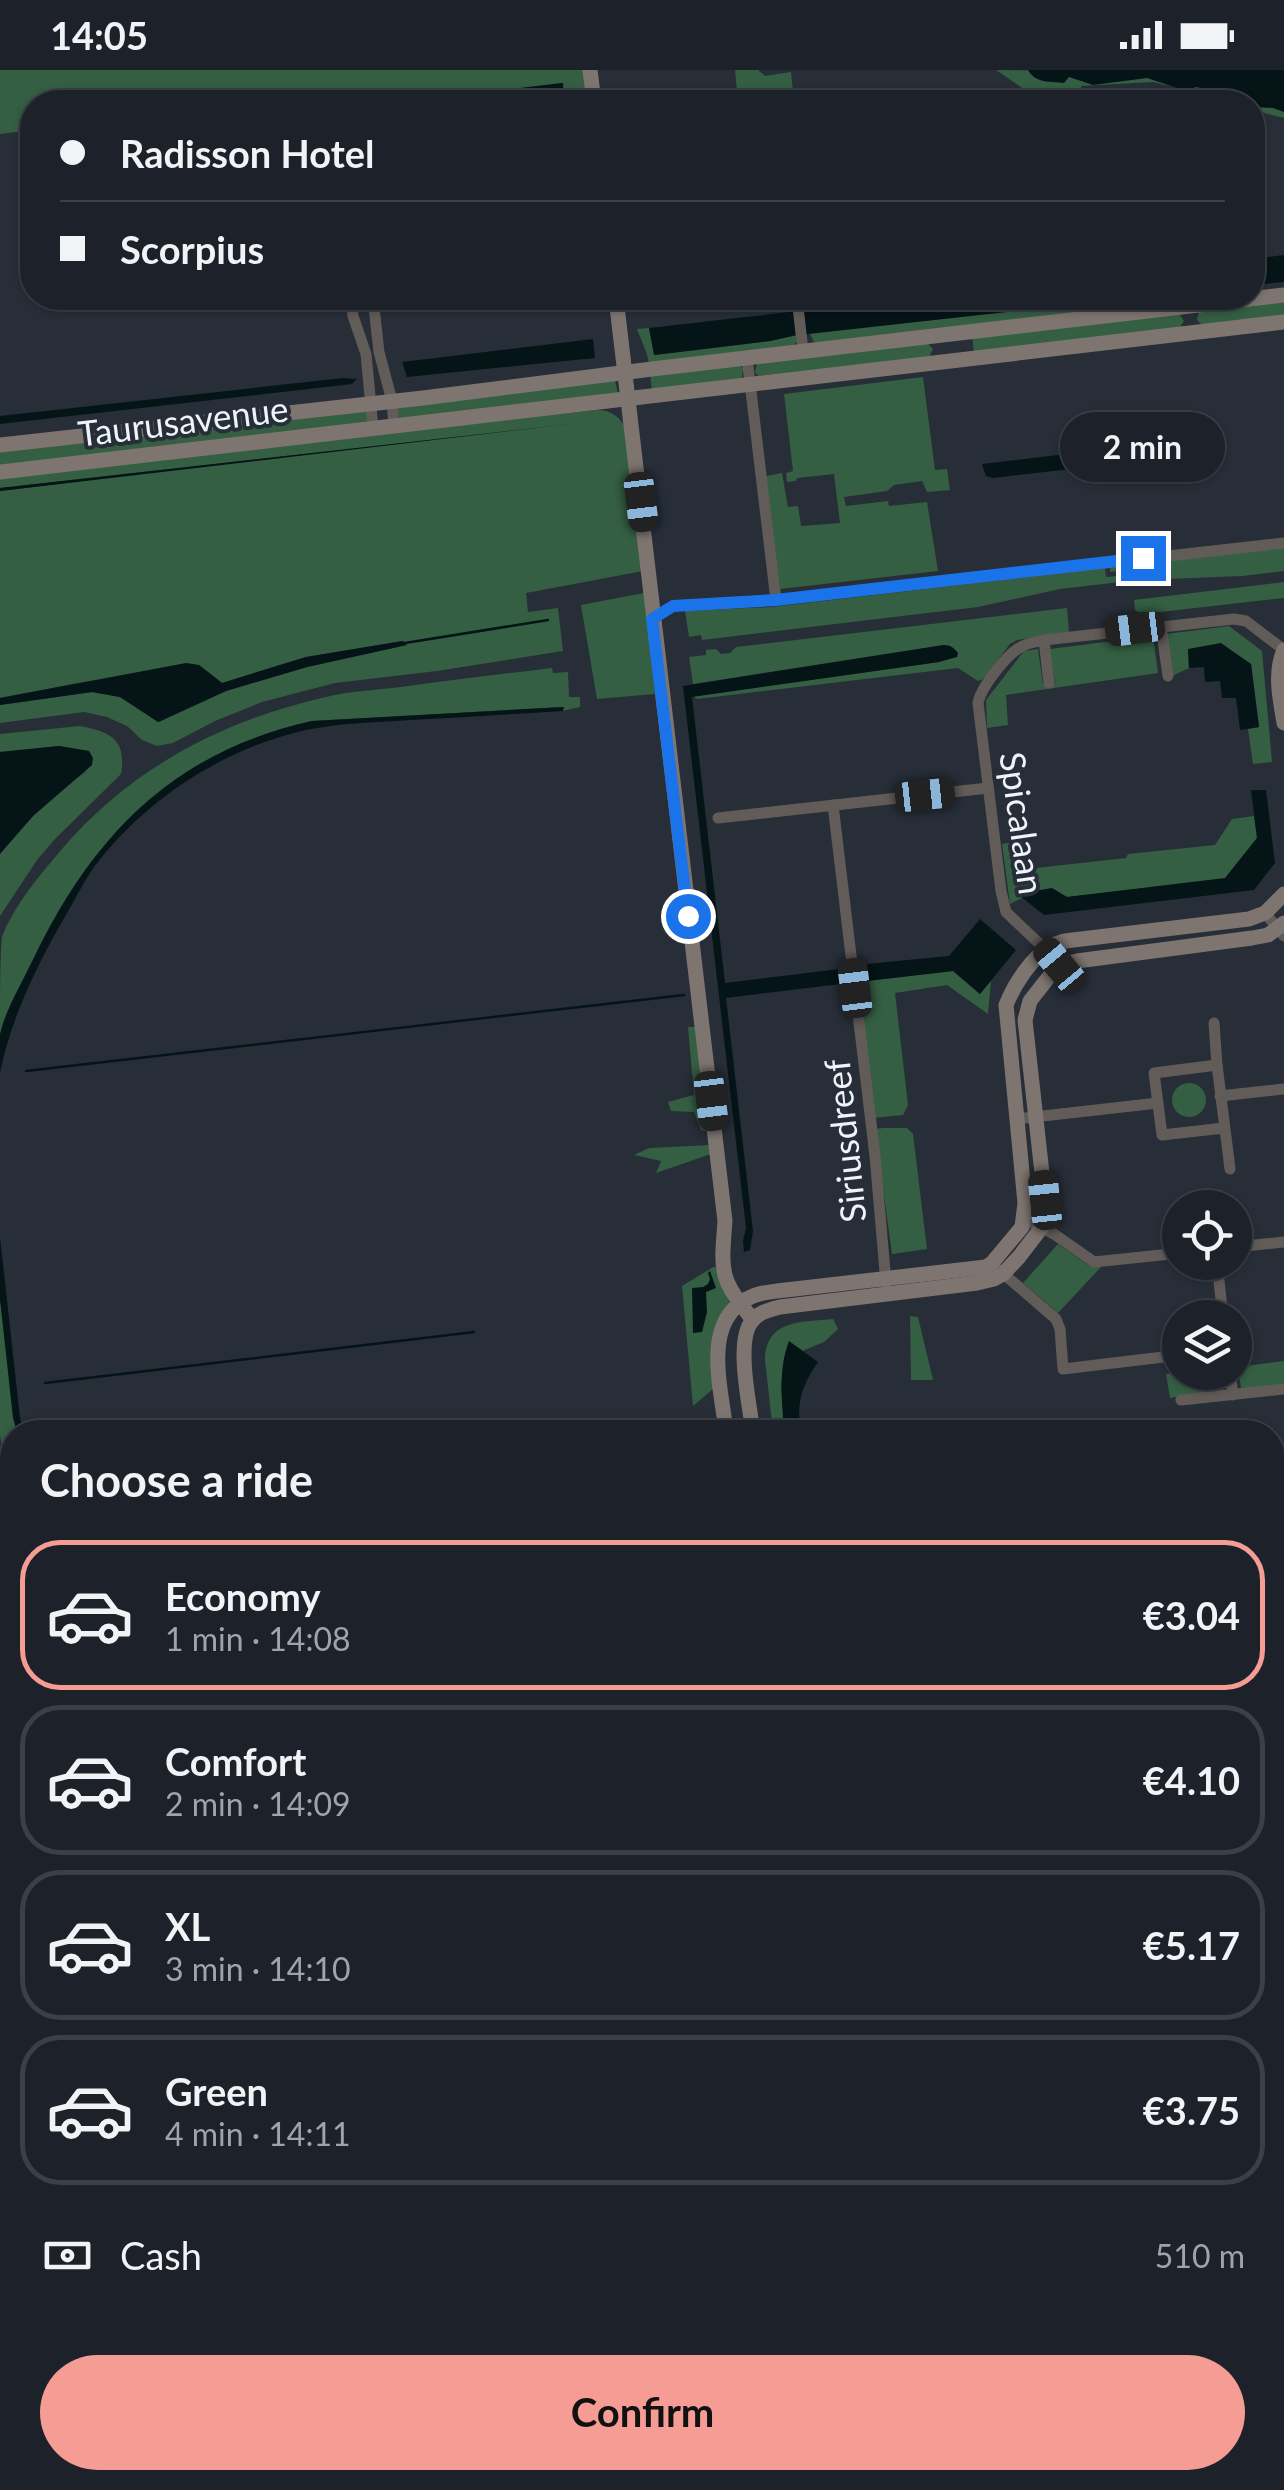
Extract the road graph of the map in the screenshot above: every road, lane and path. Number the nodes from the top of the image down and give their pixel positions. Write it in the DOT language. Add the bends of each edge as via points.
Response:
graph roads {
  1 [pos="352,310"];
  2 [pos="374,310"];
  3 [pos="617,310"];
  4 [pos="799,310"];
  5 [pos="1075,310"];
  6 [pos="1284,322"];
  7 [pos="938,336"];
  8 [pos="803,344"];
  9 [pos="747,358"];
  10 [pos="942,362"];
  11 [pos="625,372"];
  12 [pos="750,384"];
  13 [pos="629,398"];
  14 [pos="392,402"];
  15 [pos="371,404"];
  16 [pos="394,426"];
  17 [pos="373,428"];
  18 [pos="0,445"];
  19 [pos="0,472"];
  20 [pos="1284,542"];
  21 [pos="650,584"];
  22 [pos="776,600"];
  23 [pos="673,606"];
  24 [pos="652,619"];
  25 [pos="1162,626"];
  26 [pos="1044,640"];
  27 [pos="1284,650"];
  28 [pos="1168,676"];
  29 [pos="1049,683"];
  30 [pos="1284,723"];
  31 [pos="988,788"];
  32 [pos="833,805"];
  33 [pos="718,818"];
  34 [pos="1284,894"];
  35 [pos="1265,913"];
  36 [pos="1172,928"];
  37 [pos="1282,929"];
  38 [pos="1174,948"];
  39 [pos="1046,949"];
  40 [pos="1059,965"];
  41 [pos="1214,1023"];
  42 [pos="1217,1066"];
  43 [pos="1284,1089"];
  44 [pos="1220,1096"];
  45 [pos="1158,1103"];
  46 [pos="1036,1116"];
  47 [pos="1016,1119"];
  48 [pos="1224,1128"];
  49 [pos="1230,1170"];
  50 [pos="1025,1219"];
  51 [pos="1042,1227"];
  52 [pos="1284,1242"];
  53 [pos="1252,1245"];
  54 [pos="1162,1254"];
  55 [pos="998,1268"];
  56 [pos="887,1285"];
  57 [pos="740,1304"];
  58 [pos="752,1320"];
  59 [pos="1162,1358"];
  60 [pos="1284,1389"];
  61 [pos="1232,1390"];
  62 [pos="1233,1395"];
  63 [pos="1181,1400"];
  64 [pos="724,1420"];
  65 [pos="752,1420"];
  1 -- 15 [label="street"];
  2 -- 14 [label="street"];
  3 -- 11 [label="street"];
  4 -- 8 [label="street"];
  5 -- 7 [label="street, Taurusavenue"];
  6 -- 10 [label="street, Taurusavenue"];
  7 -- 8 [label="street, Taurusavenue"];
  7 -- 10 [label="street"];
  8 -- 9 [label="street, Taurusavenue"];
  9 -- 11 [label="street, Taurusavenue"];
  9 -- 12 [label="street"];
  10 -- 12 [label="street, Taurusavenue"];
  11 -- 13 [label="street"];
  11 -- 14 [label="street, Taurusavenue"];
  12 -- 13 [label="street, Taurusavenue"];
  12 -- 22 [label="street"];
  13 -- 16 [label="street, Taurusavenue"];
  13 -- 21 [label="street"];
  14 -- 15 [label="street, Taurusavenue"];
  14 -- 16 [label="street"];
  15 -- 17 [label="street"];
  15 -- 18 [label="street, Taurusavenue"];
  16 -- 17 [label="street, Taurusavenue"];
  17 -- 19 [label="street, Taurusavenue"];
  20 -- 22 [label="street"];
  21 -- 23 [label="street"];
  21 -- 24 [label="street"];
  22 -- 23 [label="street"];
  23 -- 24 [label="street"];
  24 -- 57 [label="street" via="725,1221 721,1267"];
  25 -- 26 [label="street, Spicalaan"];
  25 -- 27 [label="street, Spicalaan" via="1234,618"];
  25 -- 28 [label="street"];
  26 -- 29 [label="street"];
  26 -- 31 [label="street, Spicalaan" via="1011,654 980,692"];
  27 -- 30 [label="street" via="1278,684"];
  31 -- 32 [label="street"];
  31 -- 39 [label="street, Spicalaan" via="1006,912"];
  32 -- 33 [label="street"];
  32 -- 56 [label="street, Siriusdreef"];
  34 -- 35 [label="street"];
  35 -- 36 [label="street"];
  35 -- 37 [label="street"];
  36 -- 38 [label="street"];
  36 -- 39 [label="street"];
  37 -- 38 [label="street"];
  38 -- 40 [label="street"];
  39 -- 40 [label="street, Spicalaan"];
  39 -- 47 [label="street" via="1006,1005"];
  40 -- 46 [label="street" via="1030,1001 1025,1020"];
  41 -- 42 [label="street"];
  42 -- 44 [label="street"];
  42 -- 45 [label="street" via="1154,1073"];
  43 -- 44 [label="street"];
  44 -- 48 [label="street"];
  45 -- 46 [label="street"];
  45 -- 48 [label="street" via="1162,1135"];
  46 -- 47 [label="street"];
  46 -- 51 [label="street"];
  47 -- 50 [label="street"];
  48 -- 49 [label="street"];
  50 -- 51 [label="street"];
  50 -- 55 [label="street"];
  51 -- 54 [label="street" via="1094,1262"];
  51 -- 55 [label="street" via="1019,1257"];
  52 -- 53 [label="street"];
  55 -- 56 [label="street"];
  55 -- 59 [label="street" via="1056,1319 1064,1369"];
  56 -- 57 [label="street" via="777,1291"];
  56 -- 58 [label="street" via="780,1307"];
  57 -- 58 [label="street"];
  57 -- 64 [label="street" via="722,1330 716,1358"];
  58 -- 65 [label="street" via="745,1355"];
  60 -- 62 [label="street"];
  61 -- 62 [label="street"];
  62 -- 63 [label="street"];
}
